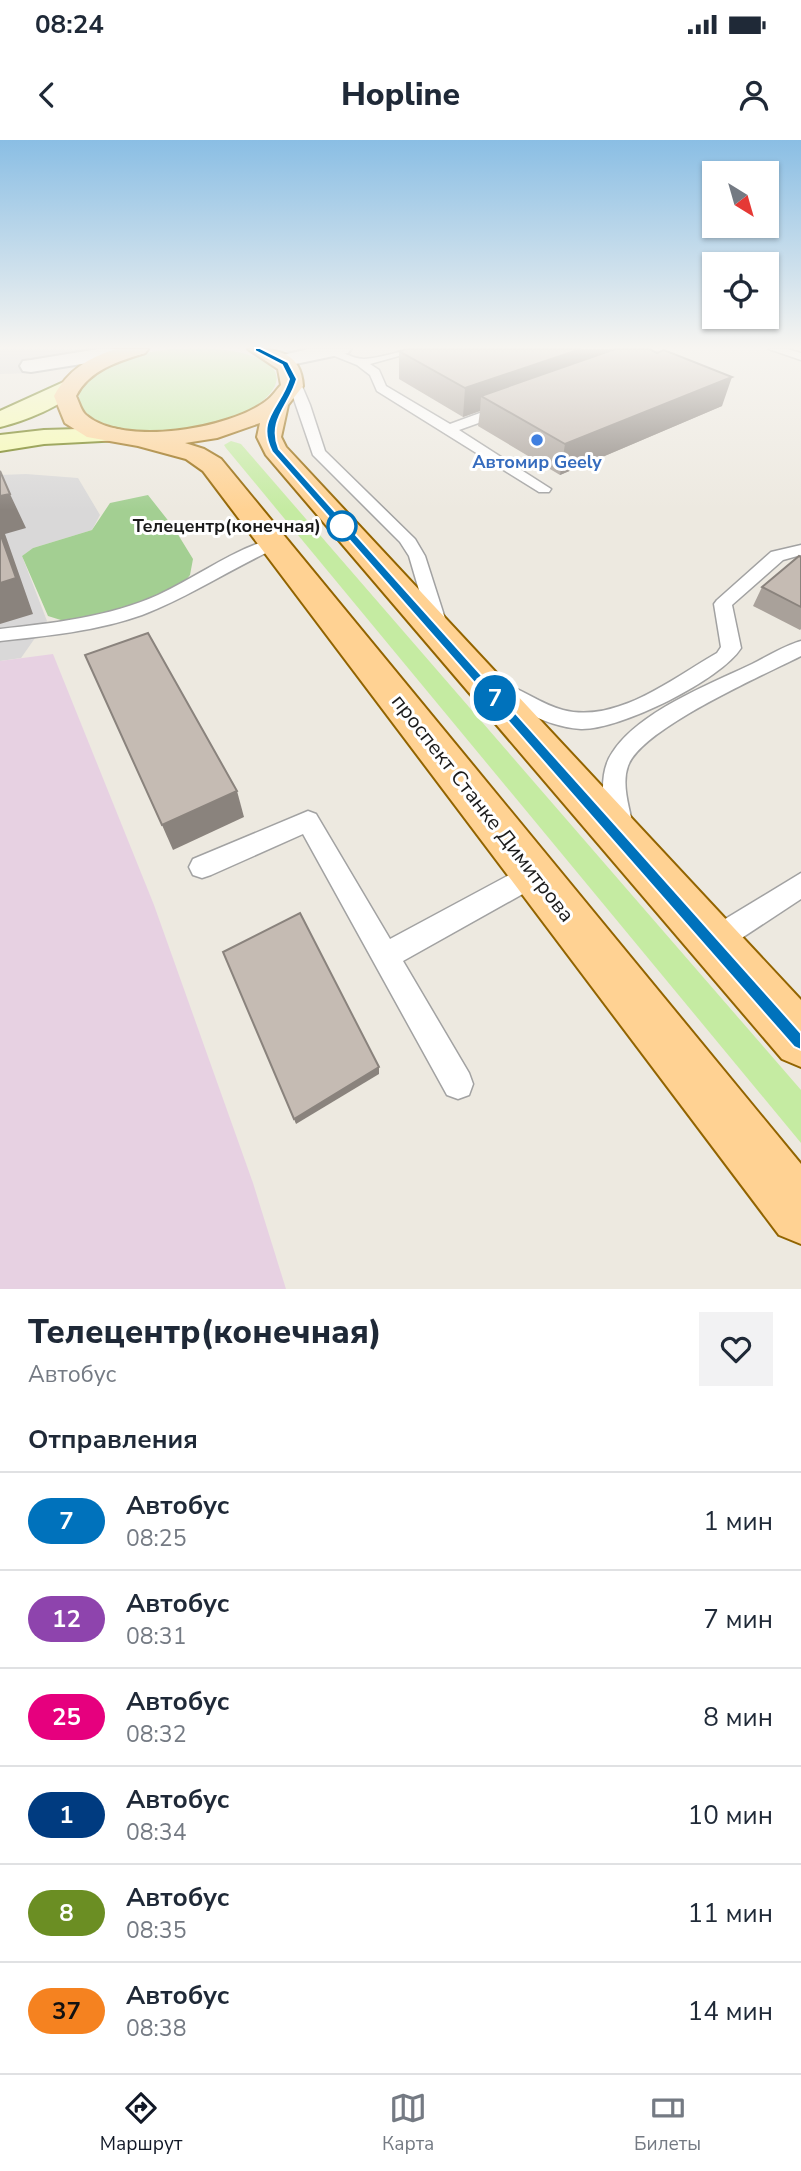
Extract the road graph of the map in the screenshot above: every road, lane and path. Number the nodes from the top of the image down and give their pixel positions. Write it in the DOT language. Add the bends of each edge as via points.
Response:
graph roads {
  1 [pos="42,403"];
  2 [pos="65,403"];
  3 [pos="280,403"];
  4 [pos="302,403"];
  5 [pos="405,403"];
  6 [pos="277,406"];
  7 [pos="511,407"];
  8 [pos="0,420"];
  9 [pos="449,429"];
  10 [pos="126,436"];
  11 [pos="0,443"];
  12 [pos="544,489"];
  13 [pos="275,543"];
  14 [pos="801,550"];
  15 [pos="0,635"];
  16 [pos="443,639"];
  17 [pos="801,648"];
  18 [pos="476,677"];
  19 [pos="625,845"];
  20 [pos="202,867"];
  21 [pos="535,874"];
  22 [pos="801,886"];
  23 [pos="712,942"];
  24 [pos="385,956"];
  25 [pos="801,1040"];
  26 [pos="458,1084"];
  27 [pos="801,1213"];
  1 -- 8 [label="main road"];
  2 -- 10 [label="main road, проспект Станке Димитрова" via="74,419 97,431"];
  3 -- 6 [label="main road"];
  4 -- 16 [label="lane" via="318,452 412,547"];
  5 -- 9 [label="lane"];
  6 -- 10 [label="main road" via="248,422 207,434"];
  6 -- 16 [label="main road" via="270,437 275,450"];
  7 -- 9 [label="lane"];
  9 -- 12 [label="lane"];
  10 -- 11 [label="main road" via="44,437"];
  10 -- 13 [label="main road, проспект Станке Димитрова" via="194,454 212,466"];
  13 -- 15 [label="lane" via="134,611 58,629"];
  13 -- 21 [label="main road, проспект Станке Димитрова"];
  14 -- 18 [label="lane" via="778,556 723,604 731,648 724,658 615,717 580,721 560,717"];
  16 -- 18 [label="main road"];
  17 -- 19 [label="lane" via="660,721 628,747 617,764 615,792"];
  18 -- 19 [label="main road"];
  19 -- 23 [label="main road"];
  20 -- 24 [label="lane" via="308,821"];
  21 -- 24 [label="lane"];
  21 -- 27 [label="main road, проспект Станке Димитрова"];
  22 -- 23 [label="lane"];
  23 -- 25 [label="main road"];
  24 -- 26 [label="lane"];
}
